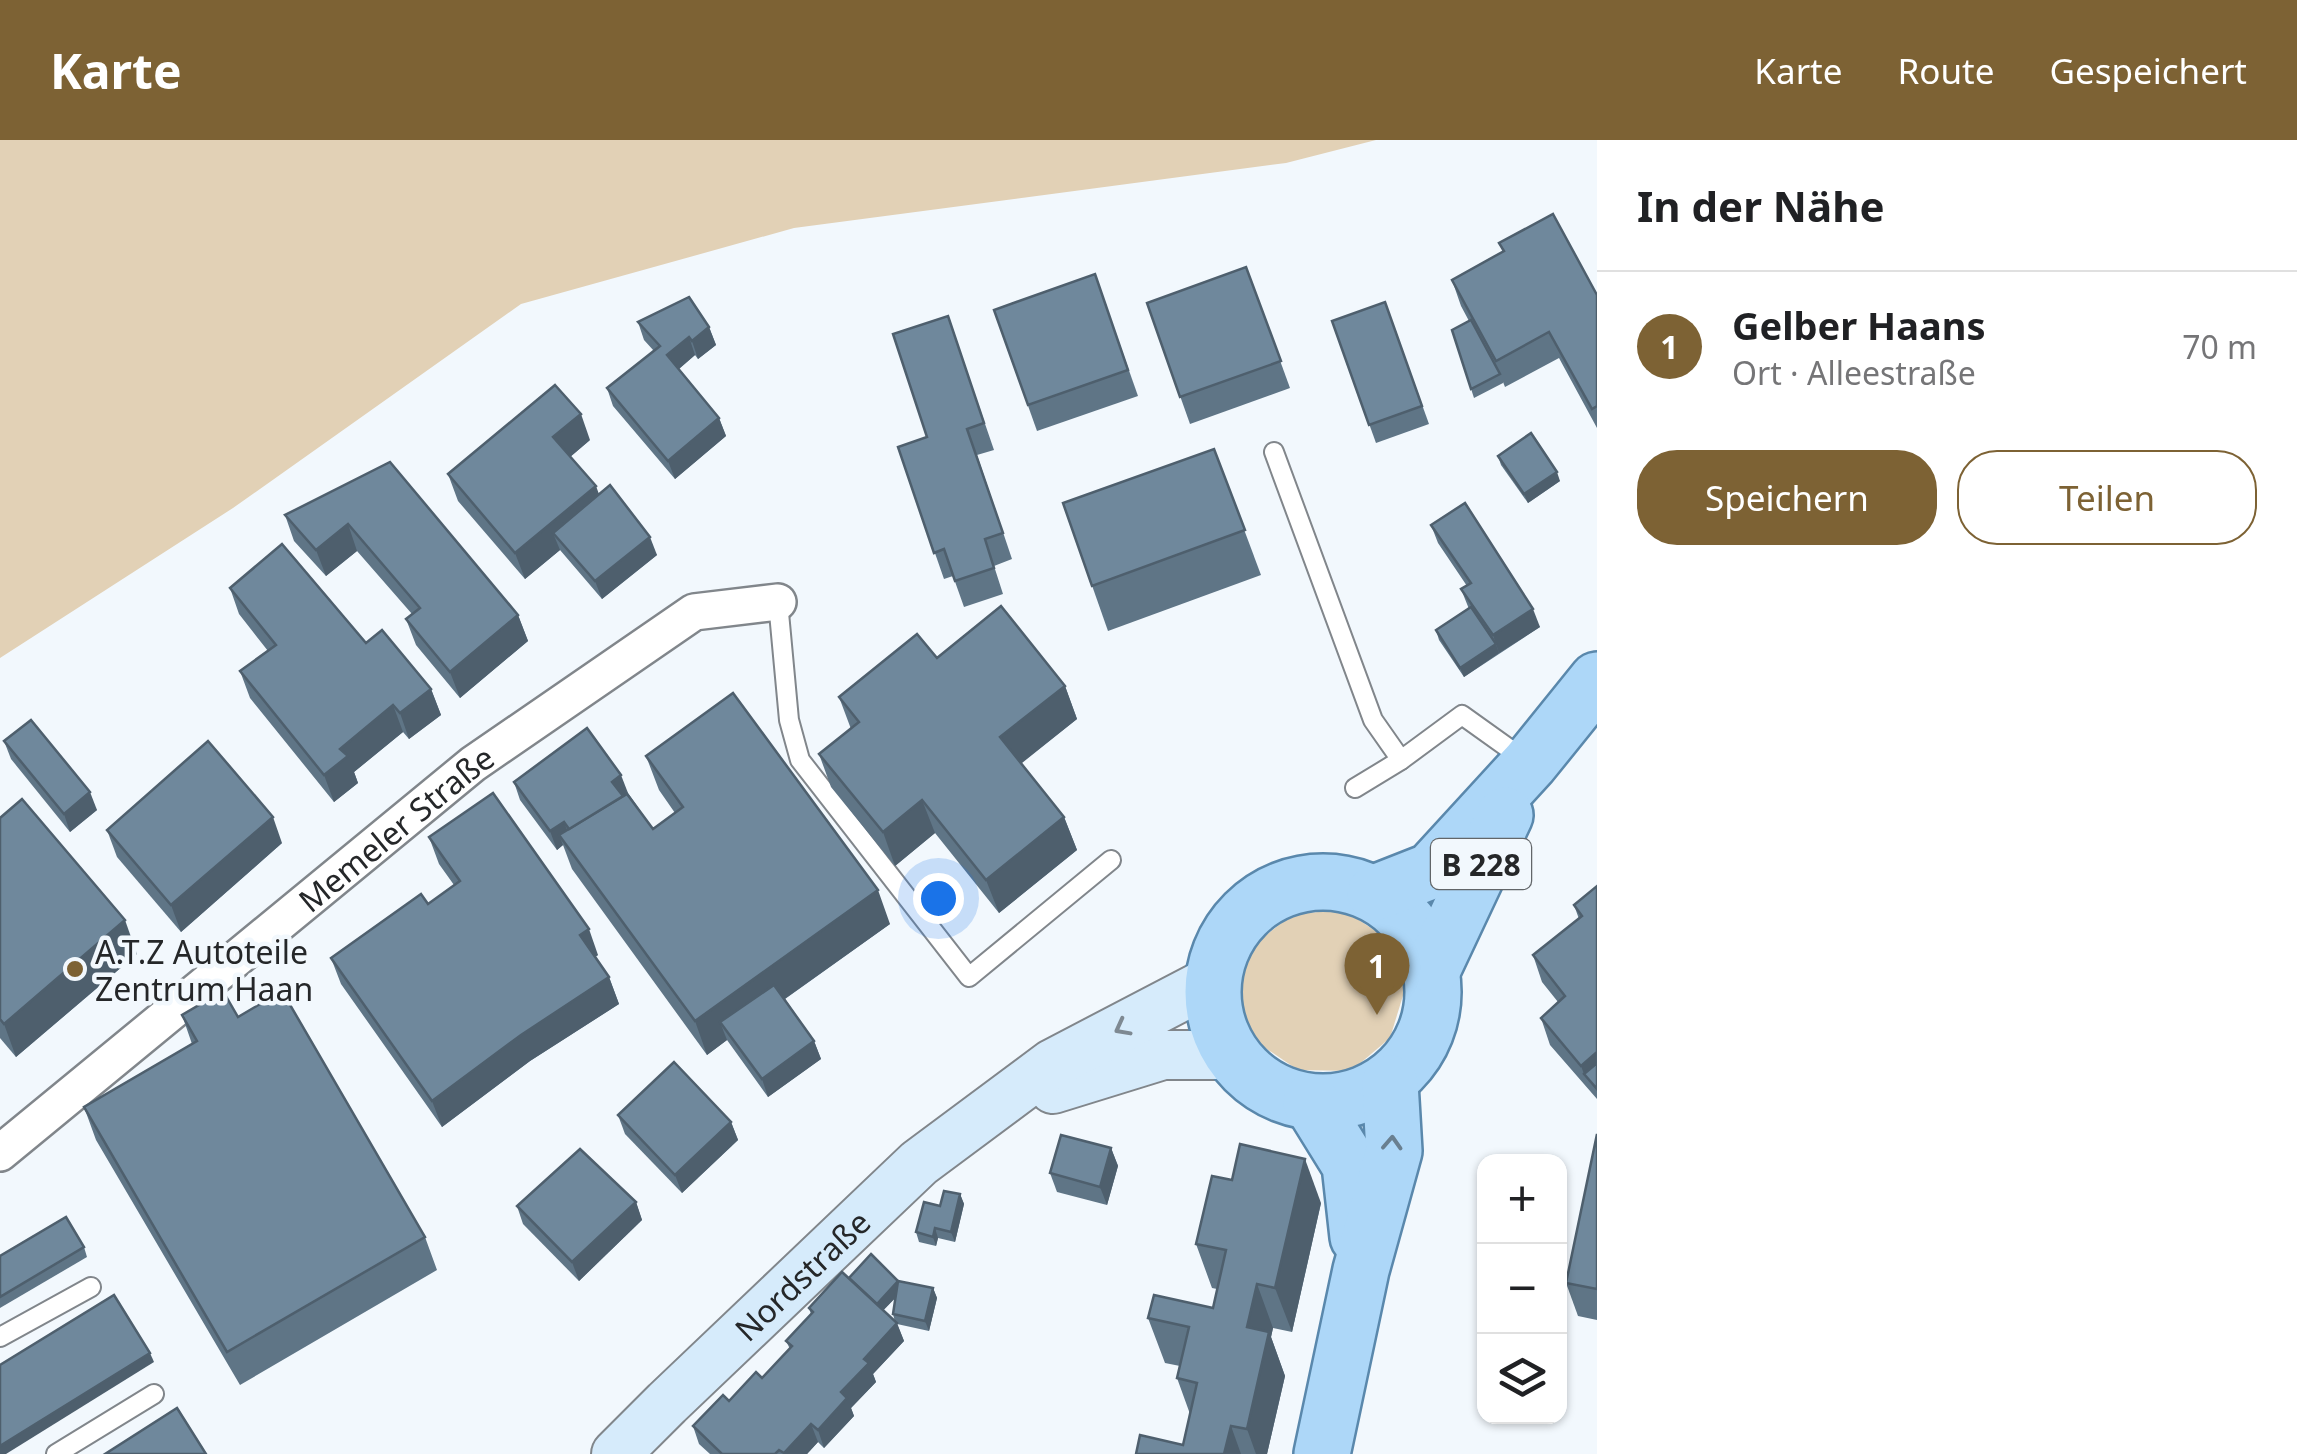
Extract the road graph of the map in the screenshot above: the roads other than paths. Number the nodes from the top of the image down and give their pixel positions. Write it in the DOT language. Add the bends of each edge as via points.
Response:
graph roads {
  1 [pos="1274,452"];
  2 [pos="778,602"];
  3 [pos="1597,680"];
  4 [pos="1401,760"];
  5 [pos="1530,763"];
  6 [pos="1354,788"];
  7 [pos="1111,860"];
  8 [pos="1376,893"];
  9 [pos="1434,966"];
  10 [pos="1208,982"];
  11 [pos="1231,1055"];
  12 [pos="1390,1083"];
  13 [pos="1311,1102"];
  14 [pos="993,1108"];
  15 [pos="0,1153"];
  16 [pos="1361,1270"];
  17 [pos="91,1287"];
  18 [pos="0,1336"];
  19 [pos="154,1394"];
  20 [pos="56,1454"];
  21 [pos="616,1454"];
  22 [pos="1322,1454"];
  1 -- 4 [label="lane" via="1373,720"];
  2 -- 7 [label="lane" via="788,720 800,760 969,977"];
  2 -- 15 [label="street, Memeler Straße" via="694,612 472,764"];
  3 -- 5 [label="main road, B 228"];
  4 -- 5 [label="lane" via="1462,716"];
  4 -- 6 [label="lane"];
  5 -- 8 [label="main road, B 228" via="1431,871"];
  5 -- 9 [label="main road, B 228"];
  8 -- 9 [label="main road, B 228" via="1413,924"];
  8 -- 10 [label="main road, B 228" via="1320,882 1267,895 1228,932"];
  9 -- 12 [label="main road, B 228" via="1433,1012 1417,1052"];
  10 -- 11 [label="main road" via="1214,1023"];
  10 -- 14 [label="street, Nordstraße, one-way" via="1052,1064"];
  11 -- 13 [label="main road" via="1263,1088"];
  11 -- 14 [label="street, Nordstraße" via="1163,1054"];
  12 -- 13 [label="main road" via="1353,1098"];
  16 -- 12 [label="main road, one-way" via="1394,1151"];
  13 -- 16 [label="main road" via="1350,1165"];
  14 -- 21 [label="street, Nordstraße" via="919,1163"];
  16 -- 22 [label="main road"];
  17 -- 18 [label="lane"];
  19 -- 20 [label="lane"];
}
